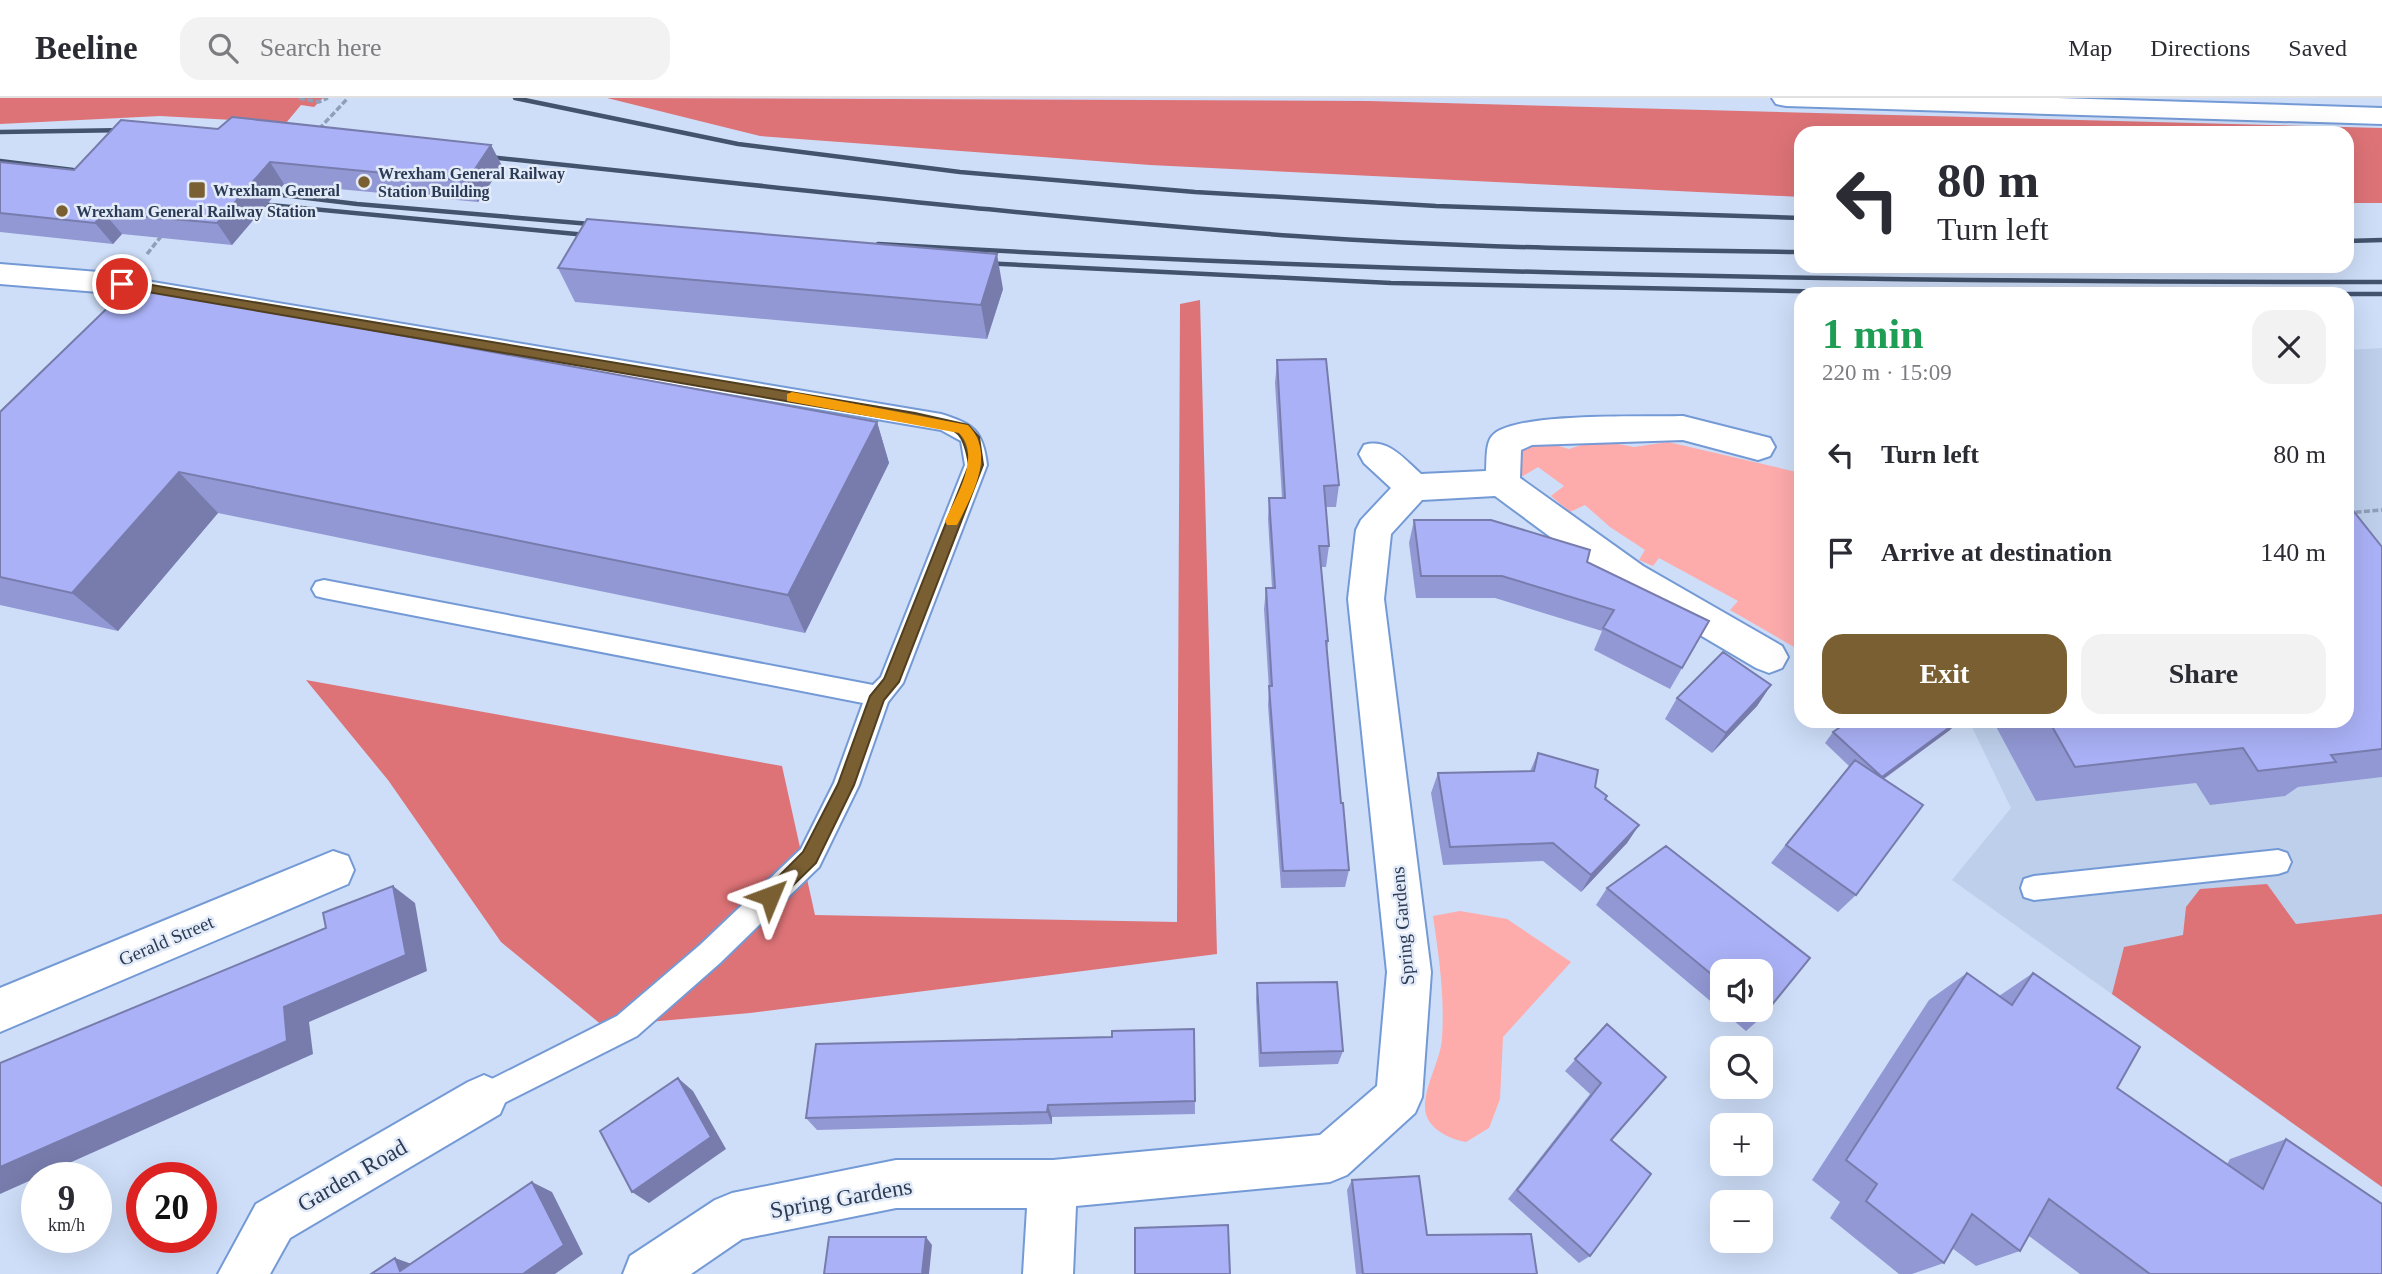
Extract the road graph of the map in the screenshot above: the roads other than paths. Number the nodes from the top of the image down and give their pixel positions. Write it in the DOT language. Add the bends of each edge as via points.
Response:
graph roads {
  1 [pos="1786,98"];
  2 [pos="1852,99"];
  3 [pos="2382,116"];
  4 [pos="0,274"];
  5 [pos="122,284"];
  6 [pos="1758,447"];
  7 [pos="1376,454"];
  8 [pos="1502,482"];
  9 [pos="1413,487"];
  10 [pos="324,589"];
  11 [pos="1769,657"];
  12 [pos="878,696"];
  13 [pos="2278,862"];
  14 [pos="332,870"];
  15 [pos="2034,888"];
  16 [pos="0,1010"];
  17 [pos="484,1098"];
  18 [pos="1053,1184"];
  19 [pos="243,1274"];
  20 [pos="648,1274"];
  21 [pos="1048,1274"];
  1 -- 2 [label="street"];
  2 -- 3 [label="street"];
  4 -- 5 [label="street"];
  5 -- 12 [label="lane" via="963,428 972,437 976,465 891,682"];
  6 -- 8 [label="street" via="1683,429 1528,433 1505,443"];
  7 -- 9 [label="street"];
  8 -- 9 [label="street"];
  8 -- 11 [label="street" via="1630,576"];
  9 -- 18 [label="street, Spring Gardens" via="1374,530 1366,599 1409,972 1399,1097 1330,1158"];
  10 -- 12 [label="lane"];
  12 -- 17 [label="lane" via="846,785 810,858 627,1027"];
  13 -- 15 [label="lane"];
  14 -- 16 [label="street, Gerald Street"];
  17 -- 19 [label="street, Garden Road" via="273,1221"];
  18 -- 20 [label="street, Spring Gardens" via="896,1184 732,1217"];
  18 -- 21 [label="street"];
}
